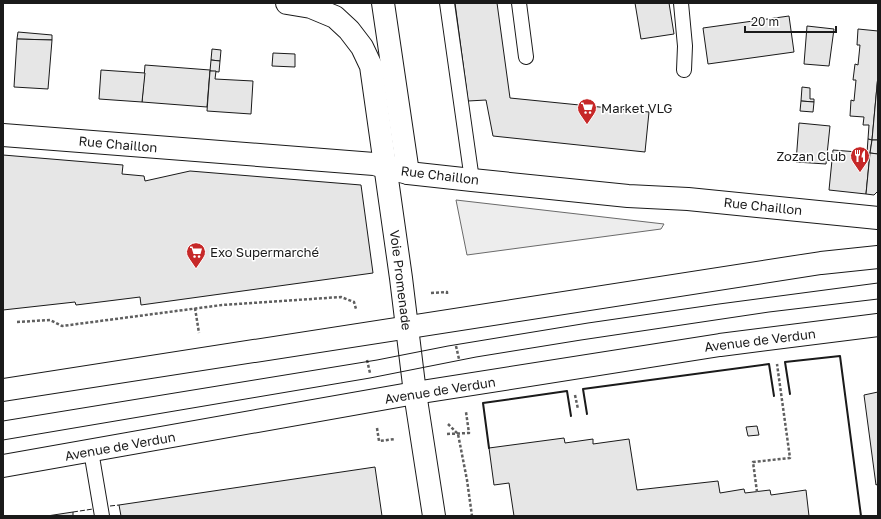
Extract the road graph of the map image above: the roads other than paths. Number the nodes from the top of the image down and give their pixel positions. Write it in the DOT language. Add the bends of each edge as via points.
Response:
graph roads {
  1 [pos="287,3"];
  2 [pos="383,3"];
  3 [pos="447,3"];
  4 [pos="519,3"];
  5 [pos="681,3"];
  6 [pos="311,5"];
  7 [pos="526,57"];
  8 [pos="684,70"];
  9 [pos="3,135"];
  10 [pos="386,167"];
  11 [pos="408,173"];
  12 [pos="472,180"];
  13 [pos="878,218"];
  14 [pos="878,257"];
  15 [pos="878,325"];
  16 [pos="407,328"];
  17 [pos="3,390"];
  18 [pos="415,393"];
  19 [pos="91,451"];
  20 [pos="3,466"];
  21 [pos="102,516"];
  22 [pos="434,516"];
  1 -- 6 [label="main road, Voie Promenade"];
  2 -- 11 [label="main road"];
  3 -- 12 [label="lane"];
  4 -- 7 [label="lane"];
  5 -- 8 [label="lane" via="685,46"];
  6 -- 10 [label="main road, Voie Promenade" via="335,17 349,30 362,47 371,66"];
  9 -- 10 [label="main road, Rue Chaillon"];
  10 -- 11 [label="main road, Rue Chaillon"];
  10 -- 16 [label="main road, Voie Promenade"];
  11 -- 12 [label="main road, Rue Chaillon"];
  12 -- 13 [label="main road, Rue Chaillon"];
  14 -- 16 [label="main road" via="821,263"];
  15 -- 18 [label="main road, Avenue de Verdun" via="720,345"];
  16 -- 17 [label="main road"];
  16 -- 18 [label="main road, Voie Promenade"];
  18 -- 19 [label="main road, Avenue de Verdun"];
  18 -- 22 [label="main road, Voie Promenade"];
  19 -- 20 [label="main road, Avenue de Verdun"];
  19 -- 21 [label="lane"];
}
